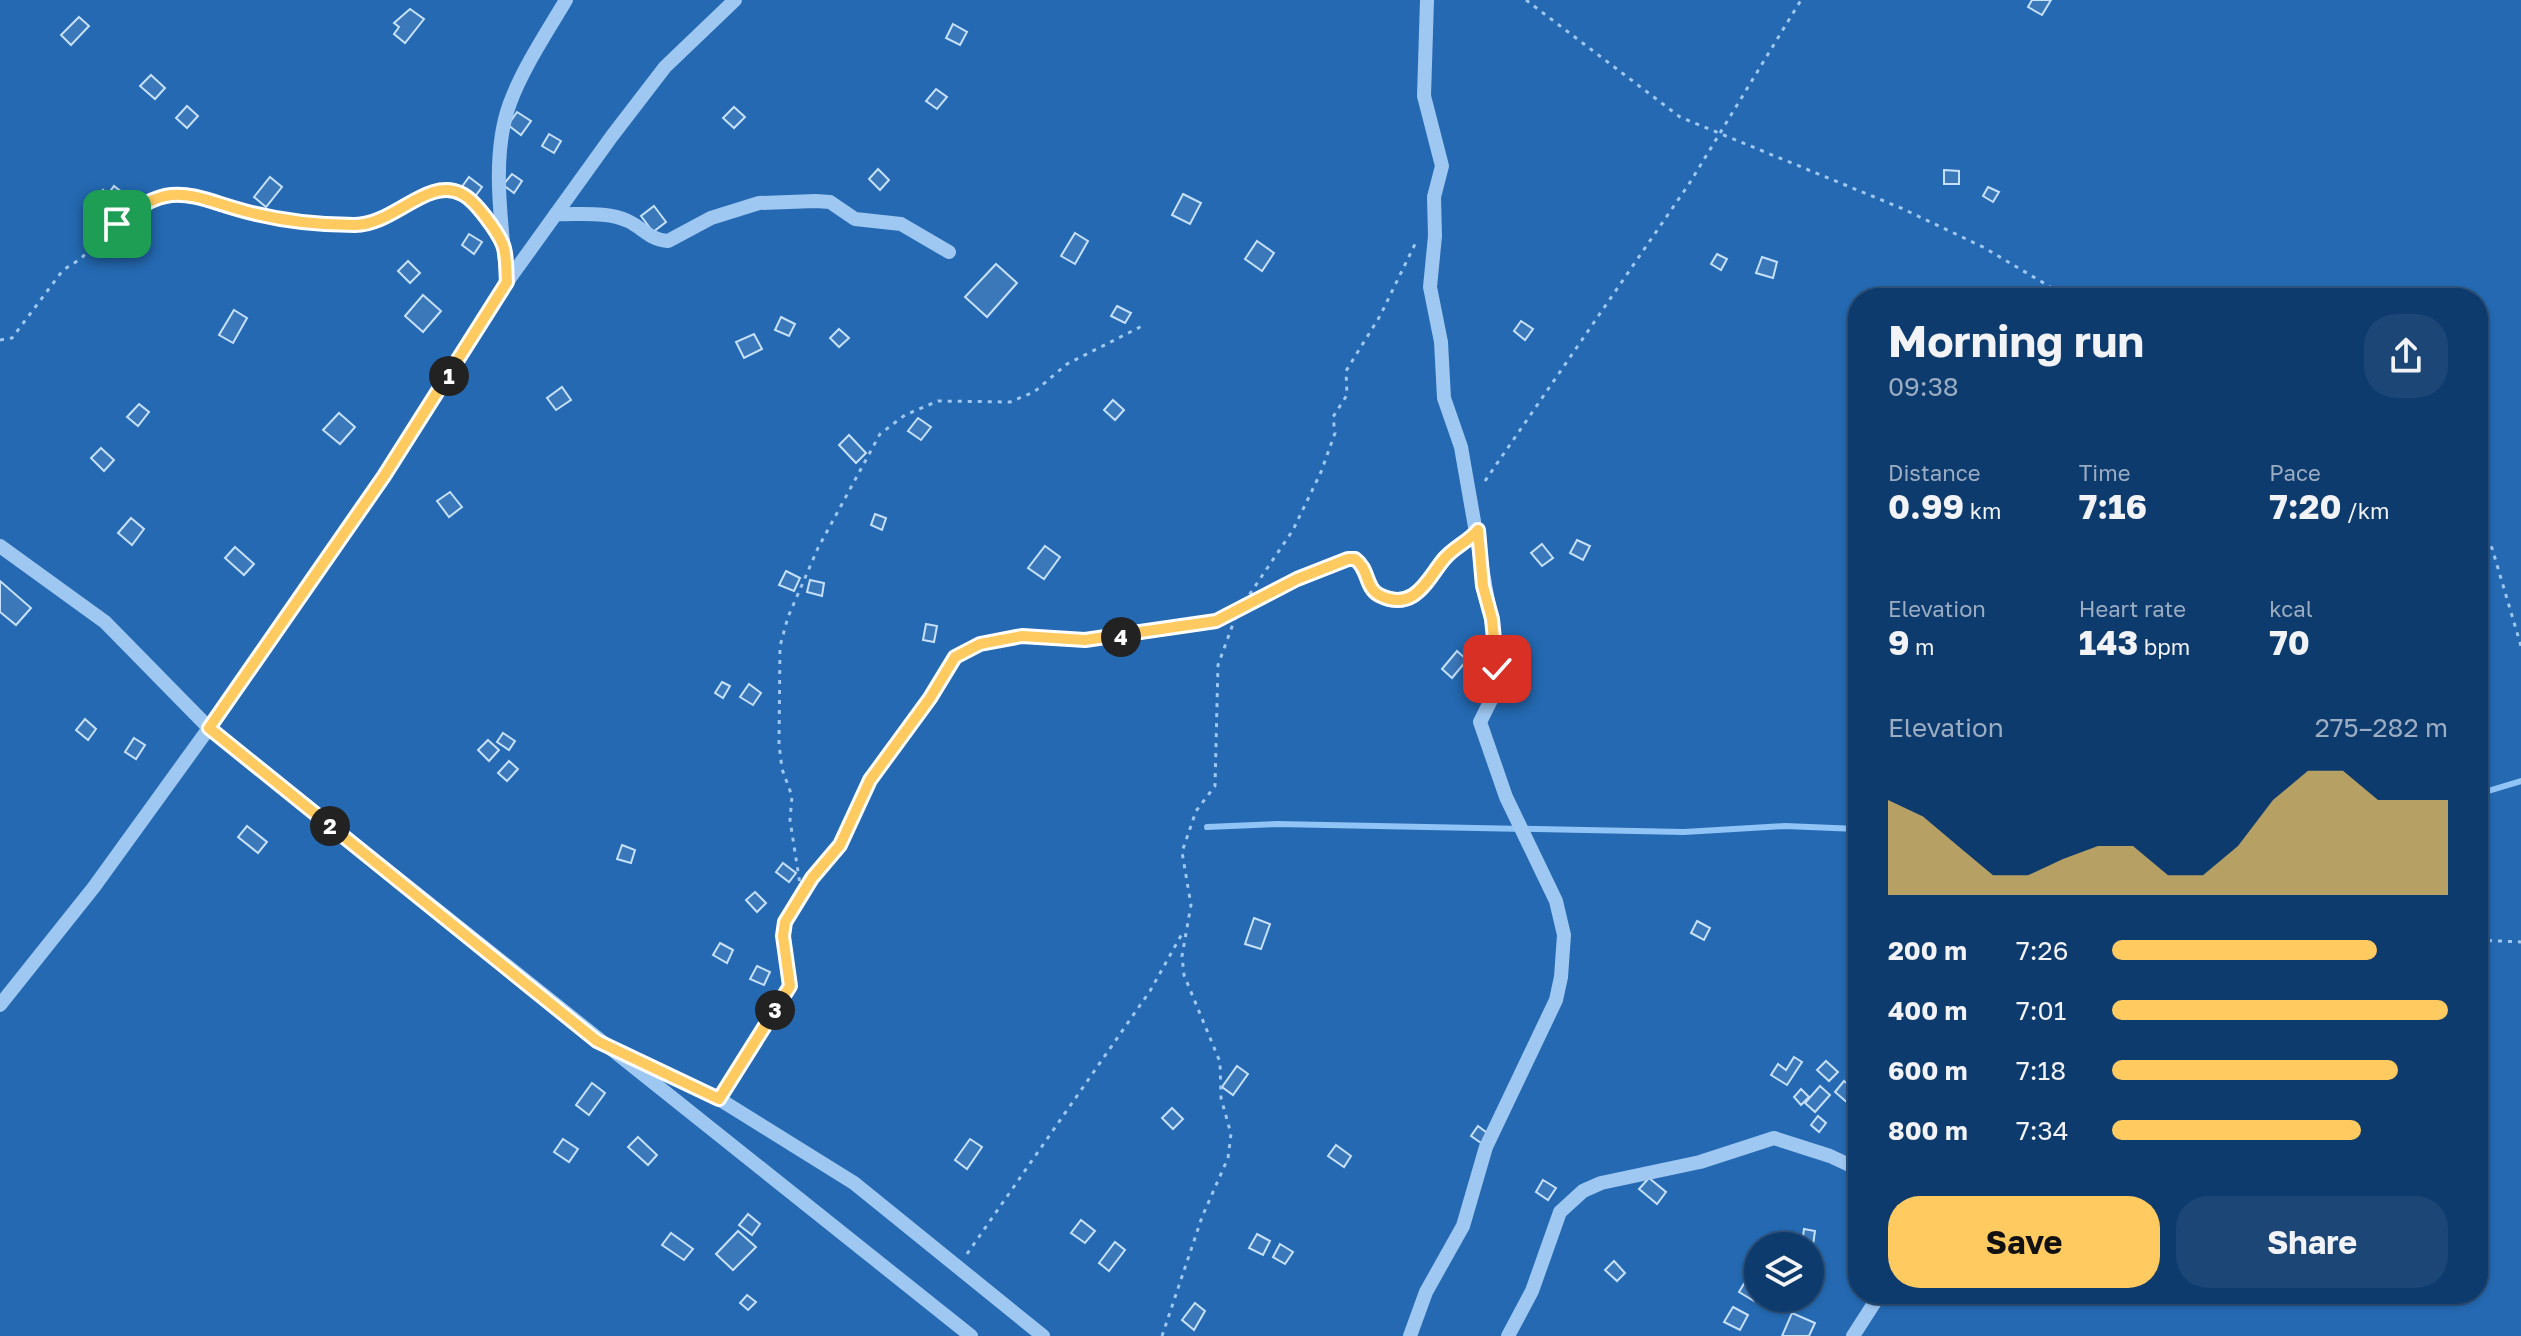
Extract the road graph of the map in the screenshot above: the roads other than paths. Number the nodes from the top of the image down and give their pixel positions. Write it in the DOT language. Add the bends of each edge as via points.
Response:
graph roads {
  1 [pos="566,0"];
  2 [pos="735,0"];
  3 [pos="1427,0"];
  4 [pos="556,214"];
  5 [pos="949,252"];
  6 [pos="507,282"];
  7 [pos="0,546"];
  8 [pos="209,728"];
  9 [pos="0,1005"];
  10 [pos="597,1041"];
  11 [pos="1848,1165"];
  12 [pos="1874,1304"];
  13 [pos="971,1336"];
  14 [pos="1043,1336"];
  15 [pos="1410,1336"];
  16 [pos="1508,1336"];
  17 [pos="1853,1336"];
  1 -- 6 [label="street" via="510,101 505,123 500,179"];
  2 -- 4 [label="street" via="665,67"];
  3 -- 15 [label="street" via="1424,96 1442,166 1434,197 1430,287 1441,342 1444,398 1461,447 1478,530 1497,669 1495,692 1480,722 1506,797 1556,901 1564,935 1556,1000 1486,1147 1463,1226 1426,1292"];
  4 -- 5 [label="street" via="618,217 668,241 711,218 759,203 830,202 855,219 901,224"];
  4 -- 6 [label="street"];
  6 -- 8 [label="street" via="384,476"];
  7 -- 8 [label="street" via="105,622"];
  8 -- 9 [label="street"];
  8 -- 10 [label="street"];
  10 -- 13 [label="street"];
  10 -- 14 [label="street" via="719,1099 854,1183"];
  11 -- 16 [label="street" via="1774,1138 1583,1191 1560,1212 1528,1300"];
  12 -- 17 [label="street"];
}
